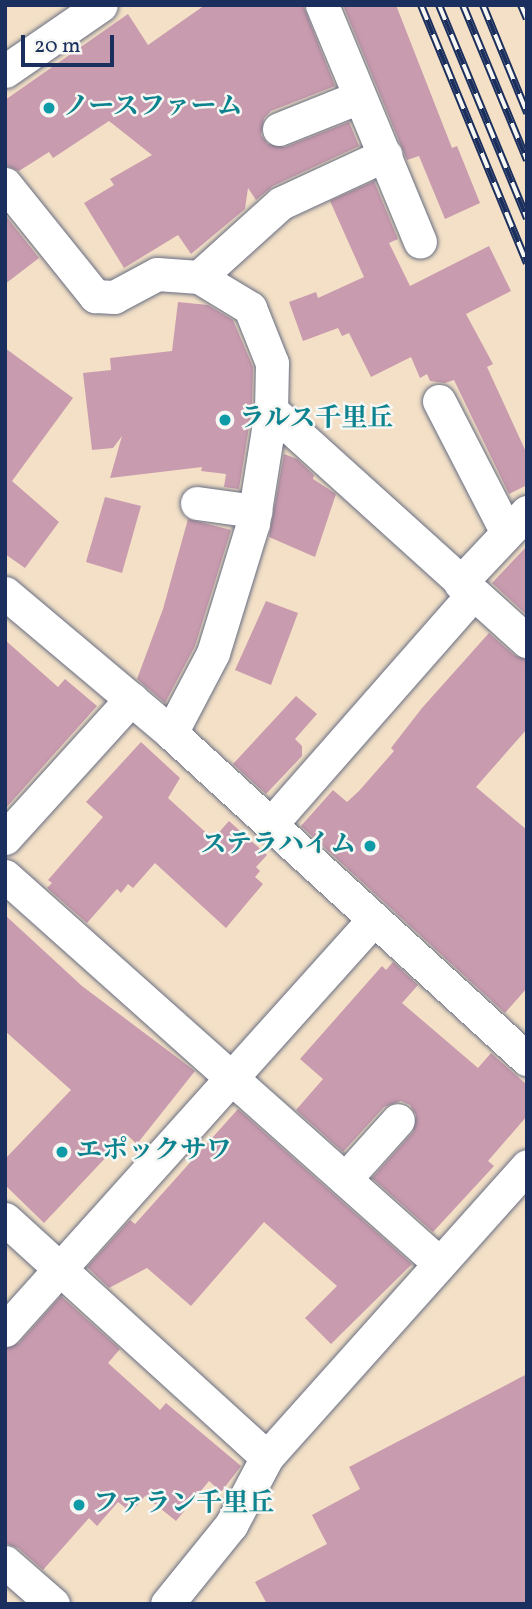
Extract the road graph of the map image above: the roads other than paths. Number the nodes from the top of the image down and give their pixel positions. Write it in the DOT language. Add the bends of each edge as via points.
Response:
graph roads {
  1 [pos="102,5"];
  2 [pos="322,5"];
  3 [pos="6,69"];
  4 [pos="359,97"];
  5 [pos="279,129"];
  6 [pos="385,155"];
  7 [pos="5,184"];
  8 [pos="420,242"];
  9 [pos="200,277"];
  10 [pos="439,401"];
  11 [pos="271,410"];
  12 [pos="197,503"];
  13 [pos="255,511"];
  14 [pos="516,522"];
  15 [pos="466,588"];
  16 [pos="5,593"];
  17 [pos="527,641"];
  18 [pos="131,699"];
  19 [pos="171,733"];
  20 [pos="271,824"];
  21 [pos="5,838"];
  22 [pos="5,876"];
  23 [pos="374,919"];
  24 [pos="527,1059"];
  25 [pos="231,1078"];
  26 [pos="398,1120"];
  27 [pos="527,1166"];
  28 [pos="345,1179"];
  29 [pos="5,1219"];
  30 [pos="438,1262"];
  31 [pos="60,1268"];
  32 [pos="5,1329"];
  33 [pos="267,1457"];
  34 [pos="5,1562"];
  35 [pos="53,1604"];
  36 [pos="167,1604"];
  1 -- 3 [label="street"];
  2 -- 4 [label="street"];
  4 -- 5 [label="street"];
  4 -- 6 [label="street"];
  6 -- 8 [label="street"];
  6 -- 9 [label="street" via="281,203"];
  7 -- 9 [label="street" via="94,296 114,297 157,274"];
  9 -- 11 [label="street" via="250,308 272,363"];
  10 -- 14 [label="street"];
  11 -- 13 [label="street"];
  11 -- 15 [label="street"];
  12 -- 13 [label="street"];
  13 -- 19 [label="street" via="213,653"];
  14 -- 15 [label="street"];
  15 -- 17 [label="street"];
  15 -- 20 [label="street"];
  16 -- 18 [label="street"];
  18 -- 19 [label="street"];
  18 -- 21 [label="street"];
  19 -- 20 [label="street"];
  20 -- 23 [label="street"];
  22 -- 25 [label="street"];
  23 -- 24 [label="street"];
  23 -- 25 [label="street"];
  25 -- 28 [label="street"];
  25 -- 31 [label="street"];
  26 -- 28 [label="street"];
  27 -- 30 [label="street"];
  28 -- 30 [label="street"];
  29 -- 31 [label="street"];
  30 -- 33 [label="street"];
  31 -- 32 [label="street"];
  31 -- 33 [label="street"];
  33 -- 36 [label="street" via="230,1525"];
  34 -- 35 [label="street"];
}
